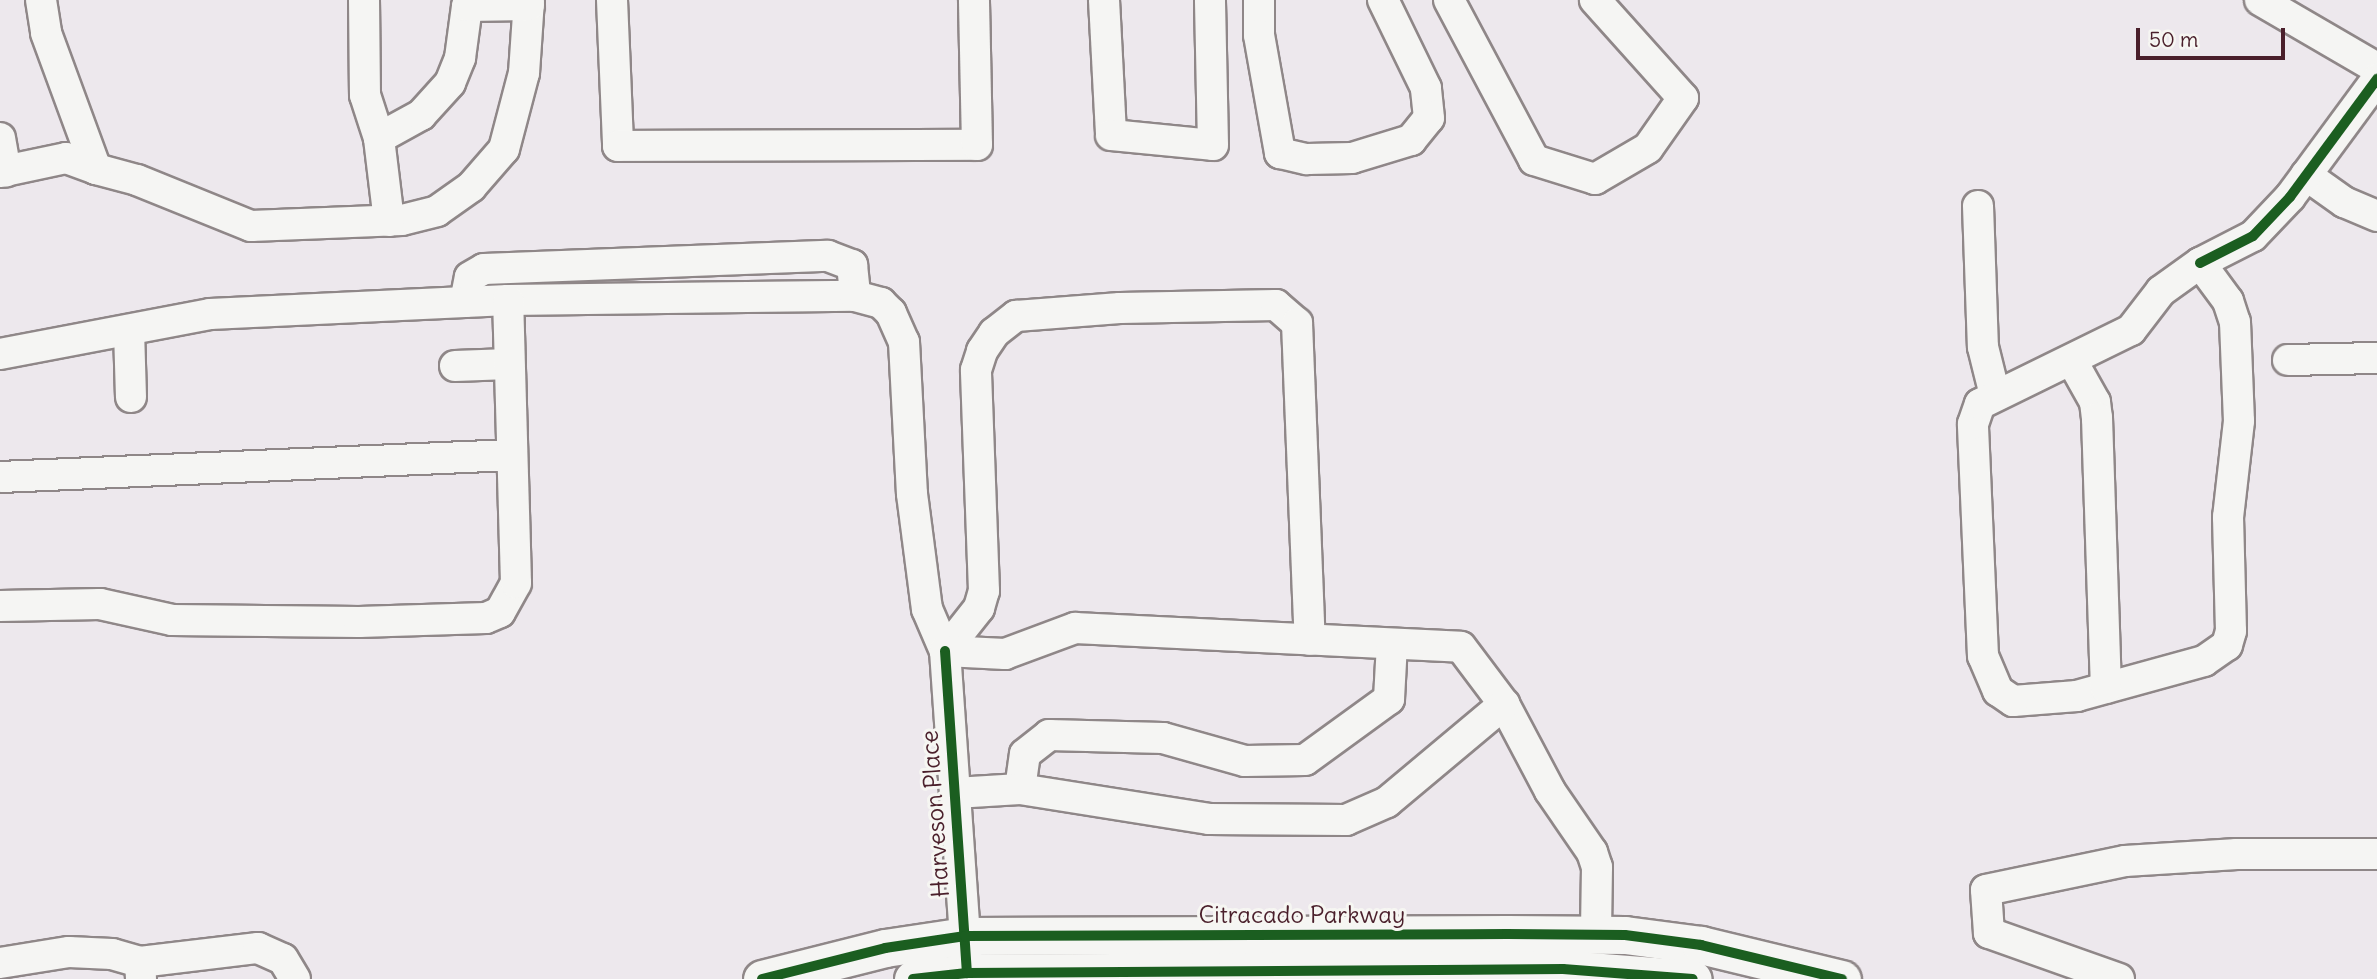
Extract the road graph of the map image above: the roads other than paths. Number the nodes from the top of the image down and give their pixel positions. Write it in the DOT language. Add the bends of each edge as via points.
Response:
graph roads {
  1 [pos="41,0"];
  2 [pos="364,0"];
  3 [pos="612,0"];
  4 [pos="974,0"];
  5 [pos="1104,0"];
  6 [pos="1210,0"];
  7 [pos="1258,0"];
  8 [pos="1383,0"];
  9 [pos="1449,0"];
  10 [pos="1595,0"];
  11 [pos="2260,0"];
  12 [pos="467,3"];
  13 [pos="529,3"];
  14 [pos="2374,85"];
  15 [pos="0,138"];
  16 [pos="379,138"];
  17 [pos="96,169"];
  18 [pos="3,171"];
  19 [pos="2306,175"];
  20 [pos="1978,206"];
  21 [pos="2377,216"];
  22 [pos="389,221"];
  23 [pos="2200,262"];
  24 [pos="855,296"];
  25 [pos="508,300"];
  26 [pos="465,302"];
  27 [pos="129,330"];
  28 [pos="0,354"];
  29 [pos="2377,359"];
  30 [pos="2288,360"];
  31 [pos="2072,361"];
  32 [pos="509,364"];
  33 [pos="455,366"];
  34 [pos="1995,395"];
  35 [pos="131,397"];
  36 [pos="512,455"];
  37 [pos="0,477"];
  38 [pos="0,606"];
  39 [pos="1310,640"];
  40 [pos="1392,644"];
  41 [pos="945,652"];
  42 [pos="2106,688"];
  43 [pos="1504,704"];
  44 [pos="1020,789"];
  45 [pos="955,793"];
  46 [pos="2377,854"];
  47 [pos="1596,934"];
  48 [pos="965,936"];
  49 [pos="0,963"];
  50 [pos="140,971"];
  51 [pos="968,976"];
  52 [pos="295,979"];
  53 [pos="762,979"];
  54 [pos="913,979"];
  55 [pos="1693,979"];
  56 [pos="1842,979"];
  57 [pos="2119,979"];
  1 -- 17 [label="street" via="46,33"];
  2 -- 16 [label="street" via="365,95"];
  3 -- 4 [label="street" via="618,146 977,145"];
  5 -- 6 [label="street" via="1111,135 1213,145"];
  7 -- 8 [label="street" via="1265,75 1280,153 1307,159 1352,158 1412,140 1429,118 1426,88"];
  9 -- 10 [label="street" via="1534,160 1595,178 1648,148 1683,98"];
  11 -- 14 [label="street"];
  12 -- 13 [label="street"];
  12 -- 16 [label="street" via="460,58 450,83 421,115"];
  13 -- 22 [label="street" via="524,73 504,149 471,187 437,211"];
  14 -- 19 [label="street"];
  15 -- 18 [label="street"];
  16 -- 22 [label="street"];
  17 -- 18 [label="street" via="66,158"];
  17 -- 22 [label="street" via="137,180 251,226"];
  19 -- 21 [label="street" via="2343,202"];
  19 -- 23 [label="street" via="2253,236"];
  20 -- 34 [label="street" via="1983,347"];
  23 -- 31 [label="street" via="2161,291 2131,330"];
  23 -- 42 [label="street" via="2228,301 2235,323 2239,421 2228,517 2231,631 2218,655"];
  24 -- 25 [label="street"];
  24 -- 26 [label="street" via="852,265 828,256 484,269 470,277"];
  24 -- 41 [label="street, Harveson Place" via="870,298 891,313 904,342 912,494 925,596"];
  25 -- 26 [label="street"];
  25 -- 32 [label="street"];
  26 -- 27 [label="street" via="210,314"];
  27 -- 28 [label="street"];
  27 -- 35 [label="street"];
  29 -- 30 [label="street"];
  31 -- 34 [label="street"];
  31 -- 42 [label="street" via="2095,402 2097,418"];
  32 -- 33 [label="street"];
  32 -- 36 [label="street"];
  34 -- 42 [label="street" via="1980,404 1973,424 1983,656 1988,676 1998,691 2013,701 2048,701"];
  36 -- 37 [label="street"];
  36 -- 38 [label="street" via="516,583 506,606 486,618 172,620 100,604"];
  39 -- 40 [label="street"];
  39 -- 41 [label="street" via="1075,628 1005,654"];
  39 -- 41 [label="street" via="1297,323 1276,305 1120,307 1016,316 995,332 982,351 976,370 984,592 979,608"];
  40 -- 43 [label="street" via="1461,647"];
  40 -- 44 [label="street" via="1390,699 1305,760 1245,761 1163,738 1049,735 1025,754"];
  41 -- 45 [label="street, Harveson Place"];
  43 -- 44 [label="street" via="1387,802 1346,820 1209,819"];
  43 -- 47 [label="street" via="1550,791 1592,852 1597,867"];
  44 -- 45 [label="street"];
  45 -- 48 [label="street, Harveson Place"];
  46 -- 57 [label="street" via="2237,854 2125,861 1986,890 1989,933"];
  47 -- 48 [label="main road, Citracado Parkway"];
  47 -- 56 [label="main road, Citracado Parkway" via="1701,944"];
  48 -- 51 [label="street, Harveson Place"];
  48 -- 53 [label="main road, Citracado Parkway" via="886,948"];
  49 -- 50 [label="street" via="69,952 112,954"];
  50 -- 52 [label="street" via="258,948 283,958"];
  51 -- 54 [label="main road"];
  51 -- 55 [label="main road" via="1567,970"];
}
